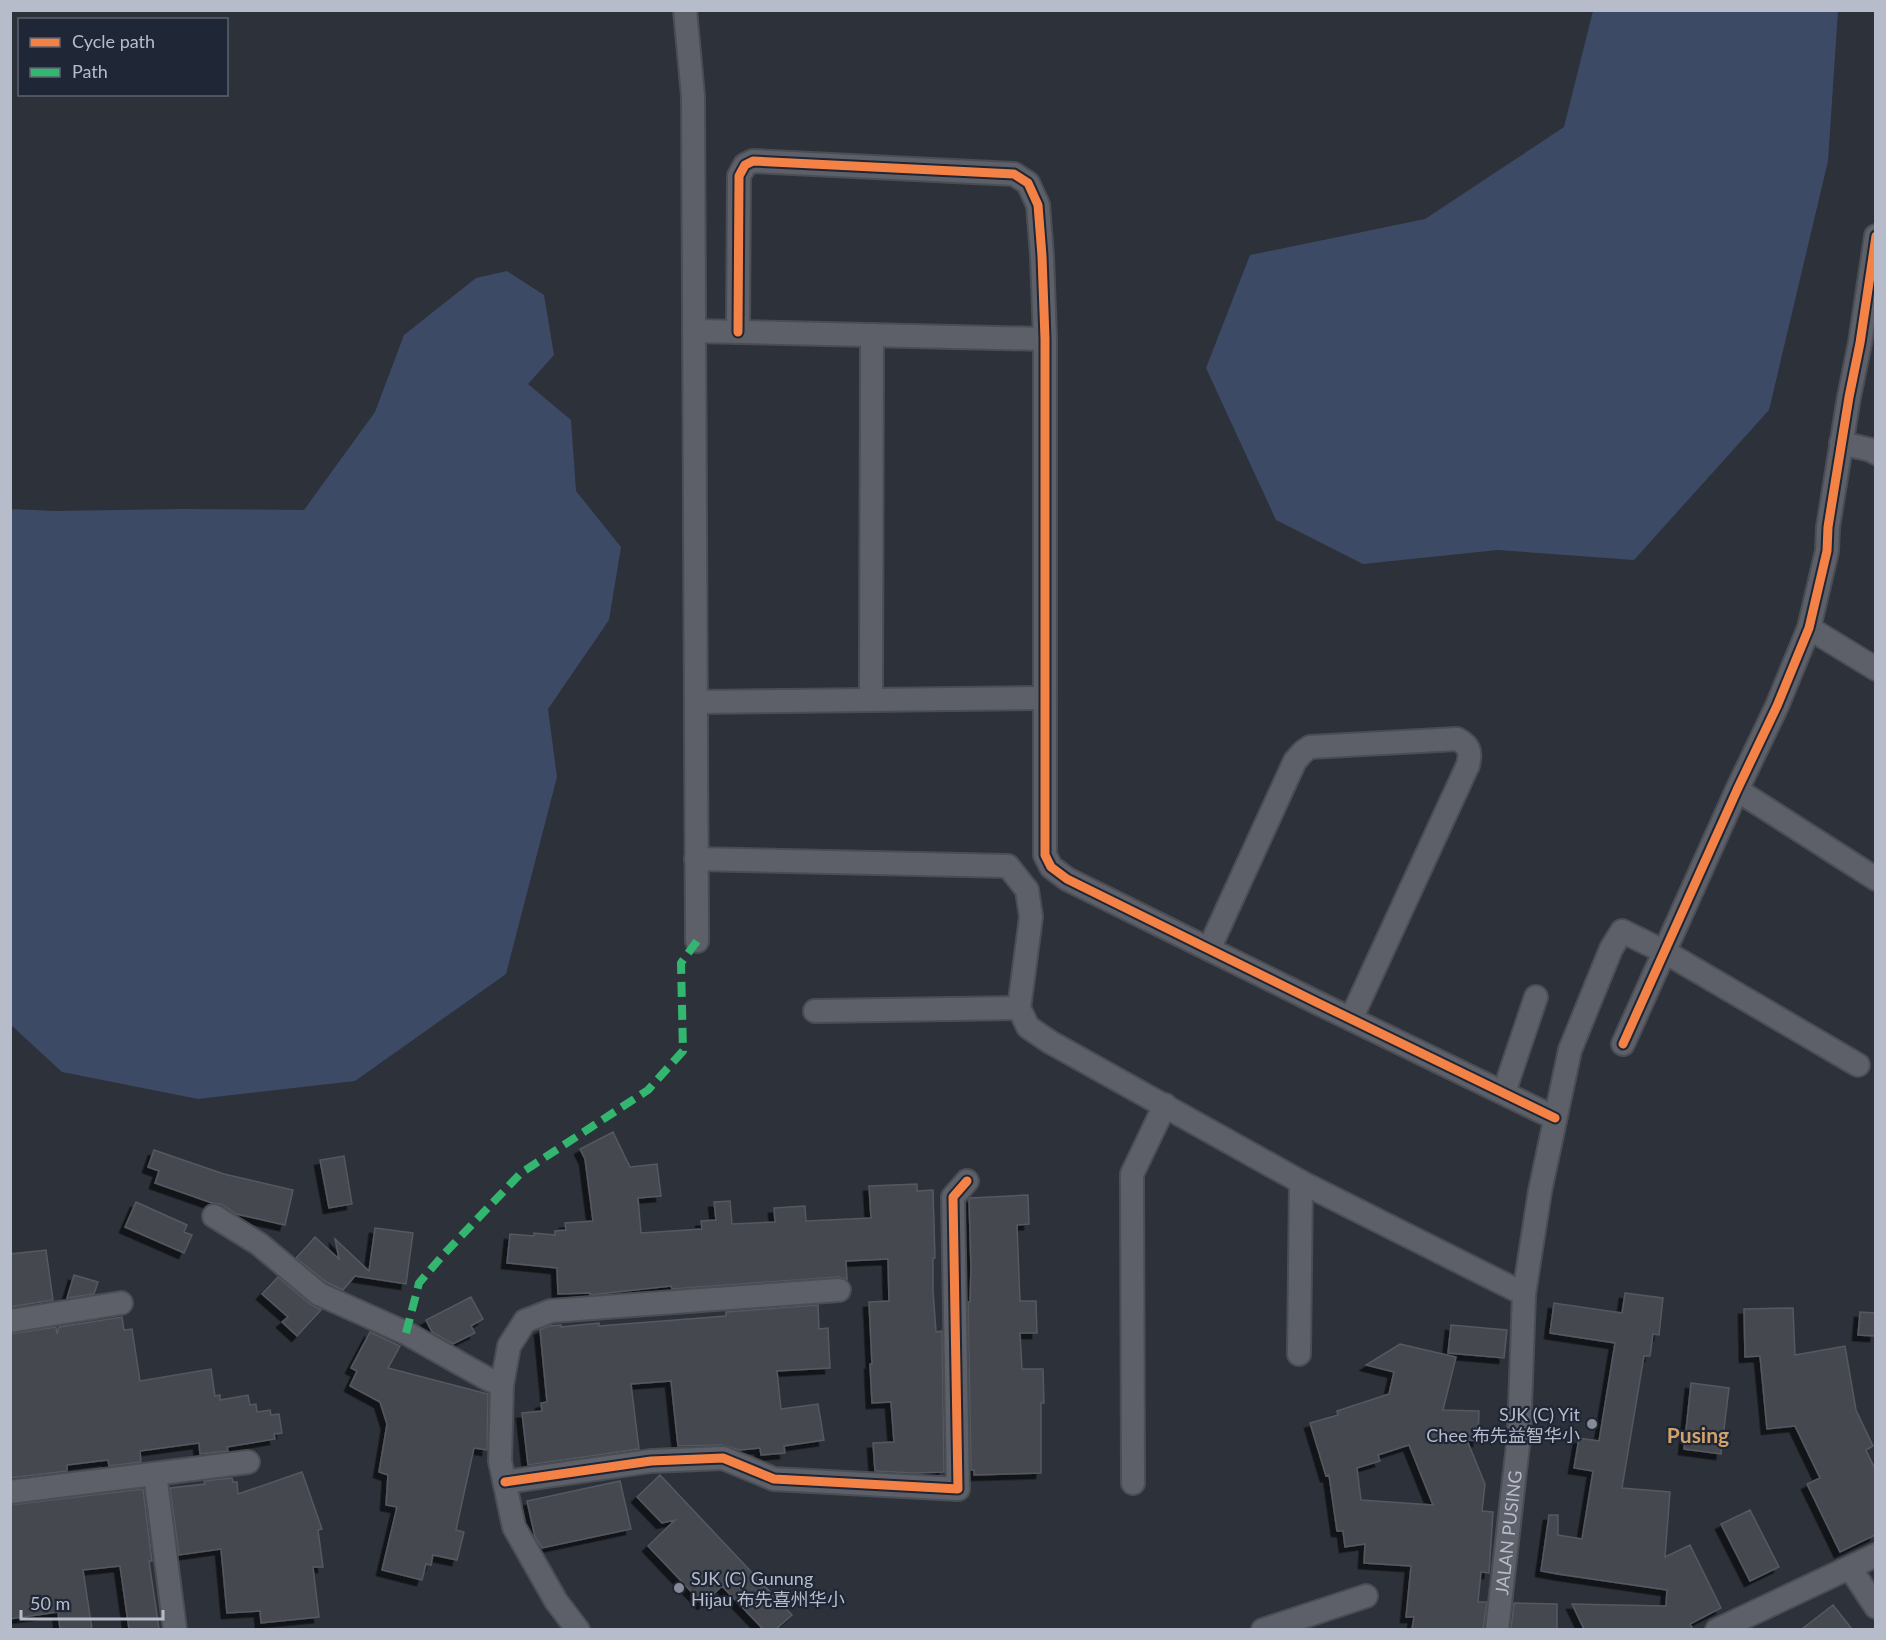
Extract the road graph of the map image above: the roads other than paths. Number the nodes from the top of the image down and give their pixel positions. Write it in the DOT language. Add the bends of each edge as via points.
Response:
graph roads {
  1 [pos="685,10"];
  2 [pos="1874,248"];
  3 [pos="694,331"];
  4 [pos="738,332"];
  5 [pos="872,335"];
  6 [pos="1045,339"];
  7 [pos="1841,443"];
  8 [pos="1875,453"];
  9 [pos="1809,628"];
  10 [pos="1875,669"];
  11 [pos="1045,698"];
  12 [pos="871,700"];
  13 [pos="696,702"];
  14 [pos="1737,790"];
  15 [pos="696,859"];
  16 [pos="1875,879"];
  17 [pos="697,941"];
  18 [pos="1209,949"];
  19 [pos="1665,952"];
  20 [pos="1536,997"];
  21 [pos="1019,1008"];
  22 [pos="816,1011"];
  23 [pos="1351,1019"];
  24 [pos="1623,1044"];
  25 [pos="1858,1065"];
  26 [pos="1504,1092"];
  27 [pos="1165,1105"];
  28 [pos="1555,1118"];
  29 [pos="967,1181"];
  30 [pos="1301,1182"];
  31 [pos="214,1215"];
  32 [pos="839,1290"];
  33 [pos="1524,1294"];
  34 [pos="121,1303"];
  35 [pos="10,1321"];
  36 [pos="1299,1354"];
  37 [pos="502,1385"];
  38 [pos="248,1462"];
  39 [pos="155,1474"];
  40 [pos="505,1482"];
  41 [pos="1133,1483"];
  42 [pos="10,1492"];
  43 [pos="1875,1555"];
  44 [pos="1850,1568"];
  45 [pos="1366,1596"];
  46 [pos="1875,1607"];
  47 [pos="175,1629"];
  48 [pos="578,1629"];
  49 [pos="1263,1629"];
  50 [pos="1497,1629"];
  51 [pos="1717,1629"];
  1 -- 3 [label="street" via="693,96"];
  2 -- 7 [label="street"];
  3 -- 4 [label="street"];
  3 -- 13 [label="street"];
  4 -- 5 [label="street"];
  4 -- 6 [label="street" via="739,176 745,165 753,161 1014,174 1028,183 1038,205"];
  5 -- 6 [label="street"];
  5 -- 12 [label="street"];
  6 -- 11 [label="street"];
  7 -- 8 [label="street"];
  7 -- 9 [label="street" via="1827,551"];
  9 -- 10 [label="street"];
  9 -- 14 [label="street"];
  11 -- 12 [label="street"];
  11 -- 18 [label="street" via="1045,855 1051,867 1066,879"];
  12 -- 13 [label="street"];
  13 -- 15 [label="street"];
  14 -- 16 [label="street"];
  14 -- 19 [label="street"];
  15 -- 17 [label="street"];
  15 -- 21 [label="street" via="1008,866 1027,890 1031,917"];
  18 -- 23 [label="street"];
  18 -- 23 [label="street" via="1302,752 1310,747 1457,739 1467,744 1471,753 1468,765"];
  19 -- 24 [label="street"];
  19 -- 25 [label="street"];
  19 -- 28 [label="street, JALAN PUSING" via="1622,931 1570,1050"];
  20 -- 26 [label="street"];
  21 -- 22 [label="street"];
  21 -- 27 [label="street" via="1028,1027 1050,1042"];
  23 -- 26 [label="street"];
  26 -- 28 [label="street"];
  27 -- 30 [label="street"];
  27 -- 41 [label="street" via="1132,1174"];
  28 -- 33 [label="street, JALAN PUSING"];
  29 -- 40 [label="street" via="953,1197 958,1489 774,1479 723,1458 651,1461"];
  30 -- 33 [label="street"];
  30 -- 36 [label="street"];
  31 -- 37 [label="street" via="259,1244 319,1294 405,1333"];
  32 -- 37 [label="street" via="551,1311 525,1321 519,1329 509,1346"];
  33 -- 50 [label="street, JALAN PUSING" via="1519,1436"];
  34 -- 35 [label="street"];
  37 -- 40 [label="street" via="501,1461"];
  38 -- 39 [label="street"];
  39 -- 42 [label="street"];
  39 -- 47 [label="street"];
  40 -- 48 [label="street" via="514,1527 556,1601"];
  43 -- 44 [label="street"];
  44 -- 46 [label="street"];
  44 -- 51 [label="street"];
  45 -- 49 [label="street"];
}
